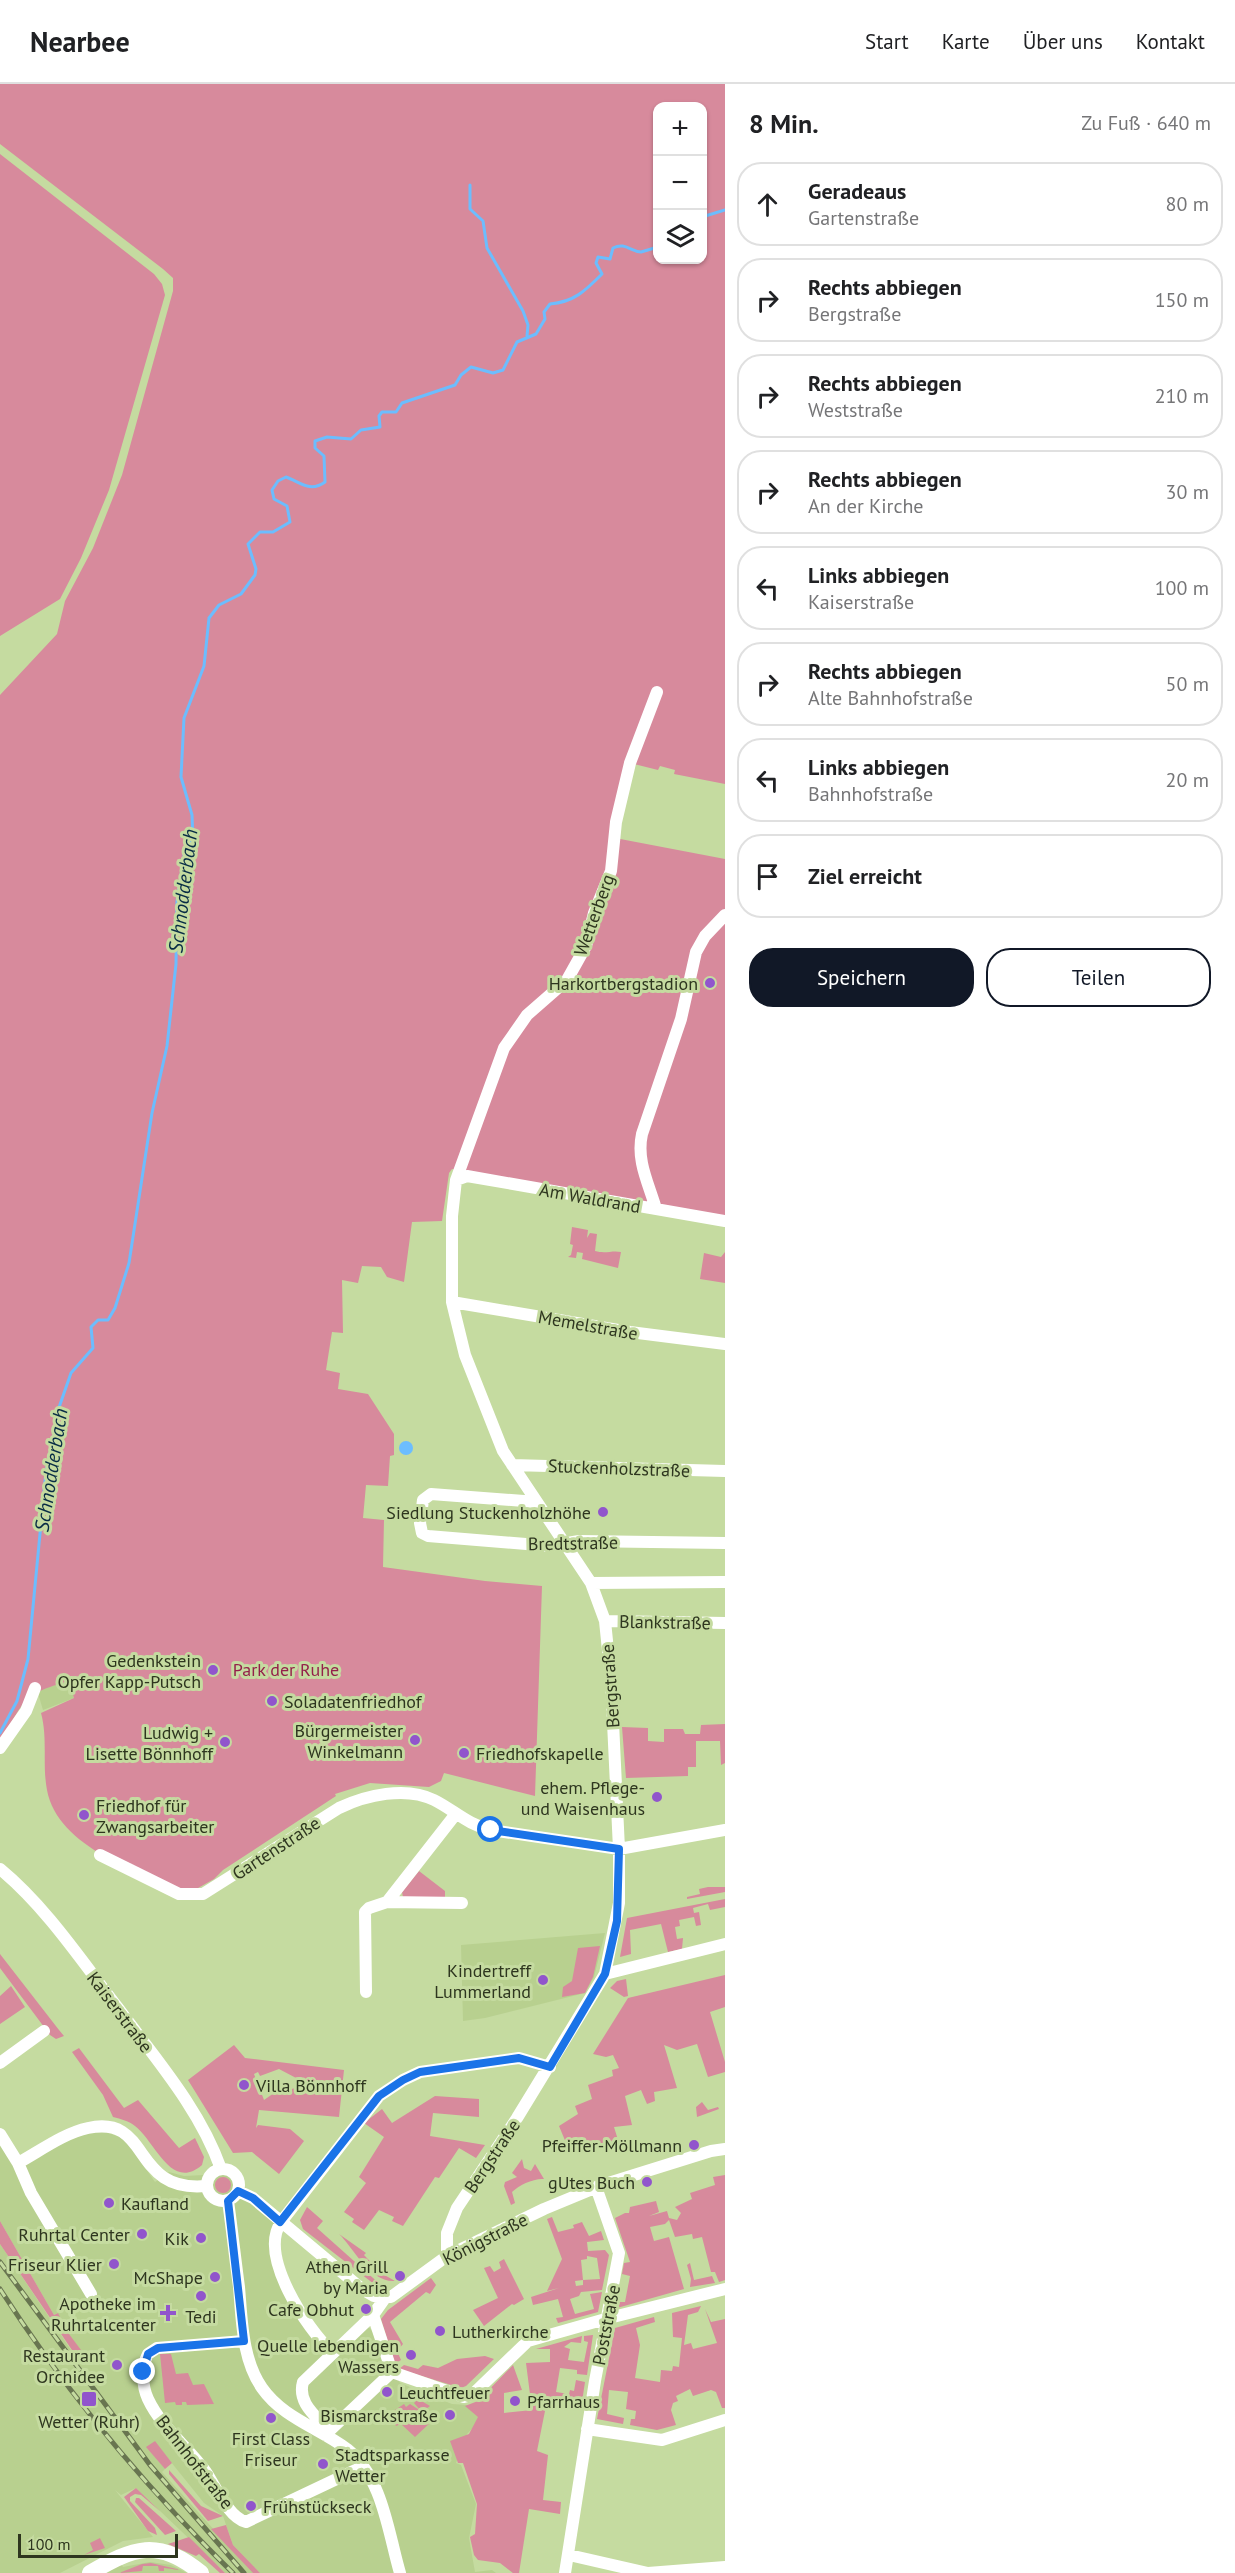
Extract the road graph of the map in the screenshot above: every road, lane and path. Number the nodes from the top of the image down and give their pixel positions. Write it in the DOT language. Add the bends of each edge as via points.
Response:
graph roads {
  1 [pos="657,692"];
  2 [pos="725,915"];
  3 [pos="456,1180"];
  4 [pos="656,1209"];
  5 [pos="725,1221"];
  6 [pos="452,1302"];
  7 [pos="725,1344"];
  8 [pos="512,1465"];
  9 [pos="725,1471"];
  10 [pos="537,1502"];
  11 [pos="565,1543"];
  12 [pos="725,1543"];
  13 [pos="725,1582"];
  14 [pos="591,1583"];
  15 [pos="605,1621"];
  16 [pos="725,1623"];
  17 [pos="35,1688"];
  18 [pos="0,1748"];
  19 [pos="455,1815"];
  20 [pos="725,1830"];
  21 [pos="619,1849"];
  22 [pos="100,1855"];
  23 [pos="0,1869"];
  24 [pos="387,1902"];
  25 [pos="462,1903"];
  26 [pos="725,1944"];
  27 [pos="605,1974"];
  28 [pos="366,1992"];
  29 [pos="44,2031"];
  30 [pos="0,2063"];
  31 [pos="550,2067"];
  32 [pos="0,2134"];
  33 [pos="725,2149"];
  34 [pos="18,2163"];
  35 [pos="221,2169"];
  36 [pos="206,2186"];
  37 [pos="596,2187"];
  38 [pos="238,2191"];
  39 [pos="228,2201"];
  40 [pos="280,2222"];
  41 [pos="447,2256"];
  42 [pos="725,2289"];
  43 [pos="89,2291"];
  44 [pos="385,2298"];
  45 [pos="373,2315"];
  46 [pos="609,2318"];
  47 [pos="244,2341"];
  48 [pos="332,2352"];
  49 [pos="392,2372"];
  50 [pos="725,2420"];
  51 [pos="587,2428"];
  52 [pos="326,2433"];
  53 [pos="362,2467"];
  54 [pos="569,2555"];
  55 [pos="725,2567"];
  56 [pos="90,2573"];
  57 [pos="201,2573"];
  58 [pos="400,2573"];
  59 [pos="565,2573"];
  1 -- 3 [label="street, Wetterberg" via="632,755 616,822 611,871 586,946 567,980 527,1015 504,1048"];
  2 -- 4 [label="street" via="696,952 681,1019 642,1134 639,1149"];
  3 -- 4 [label="street, Am Waldrand" via="467,1176"];
  3 -- 6 [label="street, Bergstraße"];
  4 -- 5 [label="street, Am Waldrand"];
  6 -- 7 [label="street, Memelstraße"];
  6 -- 8 [label="street, Bergstraße" via="465,1355 497,1440"];
  8 -- 9 [label="street, Stuckenholzstraße"];
  8 -- 10 [label="street, Bergstraße"];
  10 -- 11 [label="street, Bergstraße"];
  10 -- 11 [label="street, Bredtstraße" via="431,1494 423,1500 422,1533 539,1545"];
  11 -- 12 [label="street, Bredtstraße"];
  11 -- 14 [label="street, Bergstraße"];
  13 -- 14 [label="street"];
  14 -- 15 [label="street, Bergstraße"];
  15 -- 16 [label="street, Blankstraße"];
  15 -- 21 [label="street, Bergstraße"];
  17 -- 18 [label="street" via="26,1711"];
  19 -- 21 [label="street, Gartenstraße" via="491,1830"];
  19 -- 22 [label="street, Gartenstraße" via="433,1799 409,1794 350,1803 215,1888 194,1896 179,1894"];
  19 -- 24 [label="street"];
  20 -- 21 [label="street, Gartenstraße"];
  21 -- 27 [label="street, Bergstraße" via="617,1921"];
  23 -- 35 [label="street, Kaiserstraße" via="52,1923 142,2041 201,2126"];
  24 -- 25 [label="street"];
  24 -- 28 [label="street" via="365,1912"];
  26 -- 27 [label="street"];
  27 -- 31 [label="street, Bergstraße"];
  29 -- 30 [label="street"];
  31 -- 40 [label="street" via="519,2058 420,2072 403,2080 379,2096"];
  31 -- 41 [label="street, Bergstraße" via="458,2208 447,2233"];
  32 -- 34 [label="street"];
  33 -- 37 [label="street, Königstraße"];
  34 -- 36 [label="street" via="74,2133 104,2126 125,2132 168,2182 186,2187"];
  34 -- 43 [label="street" via="31,2193"];
  35 -- 36 [label="street" via="211,2173"];
  35 -- 38 [label="street, Kaiserstraße" via="234,2173"];
  36 -- 39 [label="street" via="214,2200"];
  37 -- 41 [label="street, Königstraße"];
  37 -- 46 [label="street, Poststraße" via="619,2253"];
  38 -- 39 [label="street"];
  38 -- 40 [label="street" via="253,2198"];
  39 -- 47 [label="street"];
  40 -- 44 [label="street" via="362,2289"];
  40 -- 48 [label="street" via="273,2244 289,2290 298,2310"];
  41 -- 44 [label="street, Königstraße" via="396,2296"];
  42 -- 46 [label="street"];
  44 -- 45 [label="street, Königstraße"];
  45 -- 48 [label="street, Königstraße"];
  45 -- 49 [label="street"];
  46 -- 49 [label="street" via="528,2341 468,2396 458,2396"];
  46 -- 51 [label="street, Poststraße"];
  47 -- 52 [label="street" via="263,2389 289,2414"];
  47 -- 53 [label="street, Bahnhofstraße" via="158,2348 148,2354 143,2372 145,2390 155,2410 243,2522"];
  48 -- 52 [label="street, Königstraße" via="303,2382 301,2391 306,2406"];
  49 -- 52 [label="street"];
  50 -- 51 [label="street" via="662,2440"];
  51 -- 54 [label="street, Poststraße"];
  52 -- 53 [label="street" via="351,2452"];
  53 -- 58 [label="street" via="376,2489"];
  54 -- 55 [label="street" via="648,2573"];
  54 -- 59 [label="street, Poststraße"];
  56 -- 57 [label="main road" via="141,2549 178,2558"];
}
